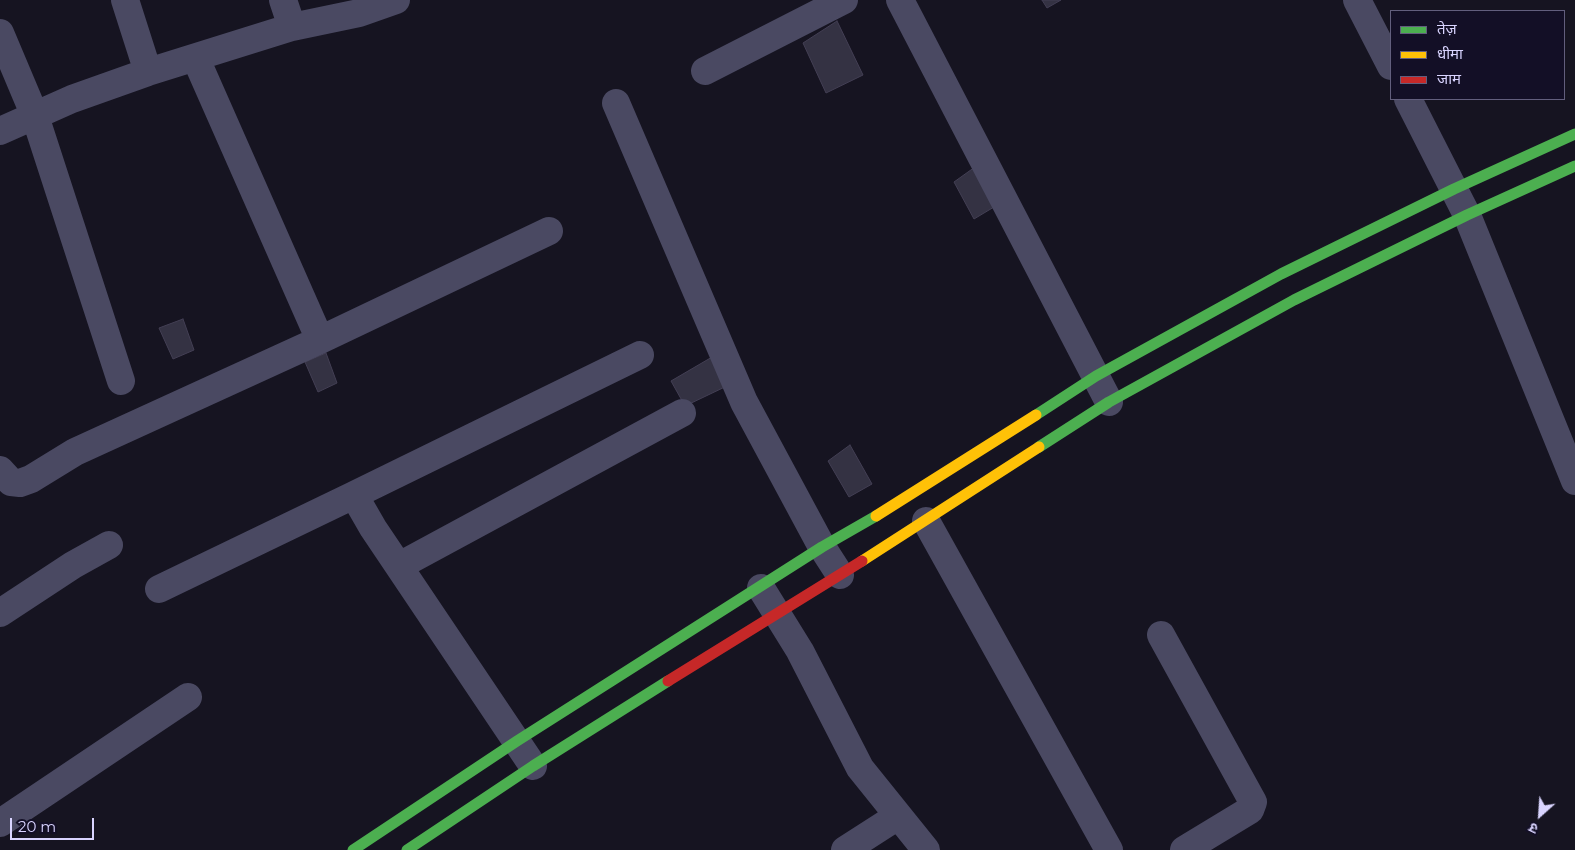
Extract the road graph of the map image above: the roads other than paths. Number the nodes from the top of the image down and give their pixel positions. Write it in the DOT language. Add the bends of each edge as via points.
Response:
graph roads {
  1 [pos="125,0"];
  2 [pos="283,0"];
  3 [pos="396,0"];
  4 [pos="844,0"];
  5 [pos="900,0"];
  6 [pos="1357,0"];
  7 [pos="292,27"];
  8 [pos="0,33"];
  9 [pos="196,59"];
  10 [pos="1390,64"];
  11 [pos="705,71"];
  12 [pos="148,72"];
  13 [pos="1409,100"];
  14 [pos="616,102"];
  15 [pos="35,116"];
  16 [pos="0,131"];
  17 [pos="1575,134"];
  18 [pos="1575,166"];
  19 [pos="1454,189"];
  20 [pos="1467,215"];
  21 [pos="549,231"];
  22 [pos="320,340"];
  23 [pos="640,354"];
  24 [pos="1096,376"];
  25 [pos="121,381"];
  26 [pos="1110,402"];
  27 [pos="682,413"];
  28 [pos="0,470"];
  29 [pos="1575,481"];
  30 [pos="354,495"];
  31 [pos="926,521"];
  32 [pos="109,545"];
  33 [pos="822,548"];
  34 [pos="399,566"];
  35 [pos="840,575"];
  36 [pos="761,588"];
  37 [pos="159,590"];
  38 [pos="0,613"];
  39 [pos="776,613"];
  40 [pos="1161,635"];
  41 [pos="188,697"];
  42 [pos="517,742"];
  43 [pos="533,766"];
  44 [pos="898,816"];
  45 [pos="0,823"];
  46 [pos="352,850"];
  47 [pos="407,850"];
  48 [pos="845,850"];
  49 [pos="926,850"];
  50 [pos="1109,850"];
  51 [pos="1184,850"];
  1 -- 12 [label="street"];
  2 -- 7 [label="street"];
  3 -- 7 [label="street" via="359,13"];
  4 -- 11 [label="street"];
  5 -- 24 [label="street"];
  6 -- 10 [label="street"];
  7 -- 9 [label="street"];
  8 -- 15 [label="street"];
  9 -- 12 [label="street"];
  9 -- 22 [label="street"];
  12 -- 15 [label="street"];
  13 -- 19 [label="street"];
  14 -- 33 [label="street" via="744,402"];
  15 -- 16 [label="street"];
  15 -- 25 [label="street"];
  17 -- 19 [label="street"];
  18 -- 20 [label="street"];
  19 -- 20 [label="street"];
  19 -- 24 [label="street" via="1280,274"];
  20 -- 26 [label="street" via="1294,300"];
  20 -- 29 [label="street"];
  21 -- 22 [label="street"];
  22 -- 28 [label="street" via="75,452 31,479 10,482"];
  23 -- 30 [label="street"];
  24 -- 26 [label="street"];
  24 -- 33 [label="street" via="910,496"];
  26 -- 31 [label="street"];
  27 -- 34 [label="street"];
  30 -- 34 [label="street"];
  30 -- 37 [label="street"];
  31 -- 35 [label="street"];
  31 -- 50 [label="street"];
  32 -- 38 [label="street"];
  33 -- 35 [label="street"];
  33 -- 36 [label="street"];
  34 -- 42 [label="street"];
  35 -- 39 [label="street"];
  36 -- 39 [label="street"];
  36 -- 42 [label="street"];
  39 -- 43 [label="street"];
  39 -- 44 [label="street" via="800,651 860,768"];
  40 -- 51 [label="street" via="1253,802 1250,810"];
  41 -- 45 [label="street"];
  42 -- 43 [label="street"];
  42 -- 46 [label="street"];
  43 -- 47 [label="street"];
  44 -- 48 [label="street"];
  44 -- 49 [label="street"];
}
